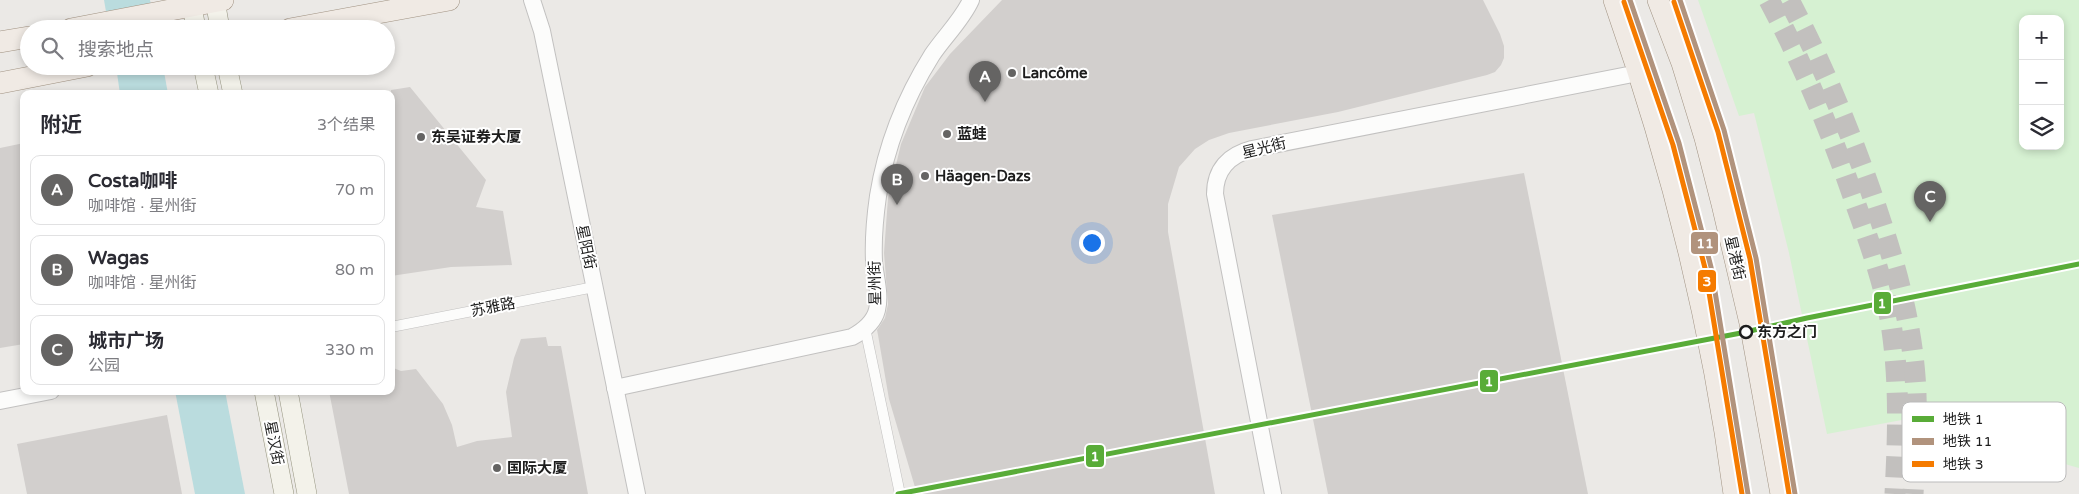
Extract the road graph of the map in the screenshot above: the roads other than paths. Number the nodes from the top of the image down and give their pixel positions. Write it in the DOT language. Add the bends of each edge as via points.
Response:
graph roads {
  1 [pos="217,0"];
  2 [pos="449,0"];
  3 [pos="532,0"];
  4 [pos="971,0"];
  5 [pos="1614,0"];
  6 [pos="1658,0"];
  7 [pos="192,3"];
  8 [pos="116,20"];
  9 [pos="195,20"];
  10 [pos="219,20"];
  11 [pos="339,20"];
  12 [pos="20,39"];
  13 [pos="0,42"];
  14 [pos="1638,73"];
  15 [pos="41,75"];
  16 [pos="205,75"];
  17 [pos="229,75"];
  18 [pos="0,83"];
  19 [pos="207,90"];
  20 [pos="231,90"];
  21 [pos="594,287"];
  22 [pos="395,326"];
  23 [pos="865,328"];
  24 [pos="615,388"];
  25 [pos="31,395"];
  26 [pos="265,395"];
  27 [pos="289,395"];
  28 [pos="0,401"];
  29 [pos="284,494"];
  30 [pos="307,494"];
  31 [pos="637,494"];
  32 [pos="900,494"];
  33 [pos="1273,494"];
  34 [pos="1734,494"];
  35 [pos="1780,494"];
  1 -- 7 [label="main road"];
  1 -- 10 [label="main road"];
  2 -- 11 [label="main road"];
  3 -- 21 [label="street, 星阳街" via="542,30"];
  4 -- 23 [label="street, 星州街" via="921,74 894,132 876,216 877,310"];
  5 -- 14 [label="main road"];
  6 -- 35 [label="main road, 星港街" via="1682,63 1722,204 1750,323"];
  7 -- 8 [label="main road"];
  7 -- 9 [label="main road"];
  12 -- 13 [label="main road"];
  14 -- 33 [label="street, 星光街" via="1252,149 1236,154 1225,164 1217,178 1215,194"];
  14 -- 34 [label="main road" via="1690,256 1714,372"];
  15 -- 18 [label="main road"];
  16 -- 19 [label="main road"];
  17 -- 20 [label="main road"];
  21 -- 22 [label="street, 苏雅路"];
  21 -- 24 [label="street, 星阳街"];
  23 -- 24 [label="street, 星州街" via="852,337"];
  23 -- 32 [label="street"];
  24 -- 31 [label="street, 星阳街"];
  25 -- 28 [label="street"];
  26 -- 29 [label="main road, 星汉街"];
  27 -- 30 [label="main road, 星汉街"];
}
